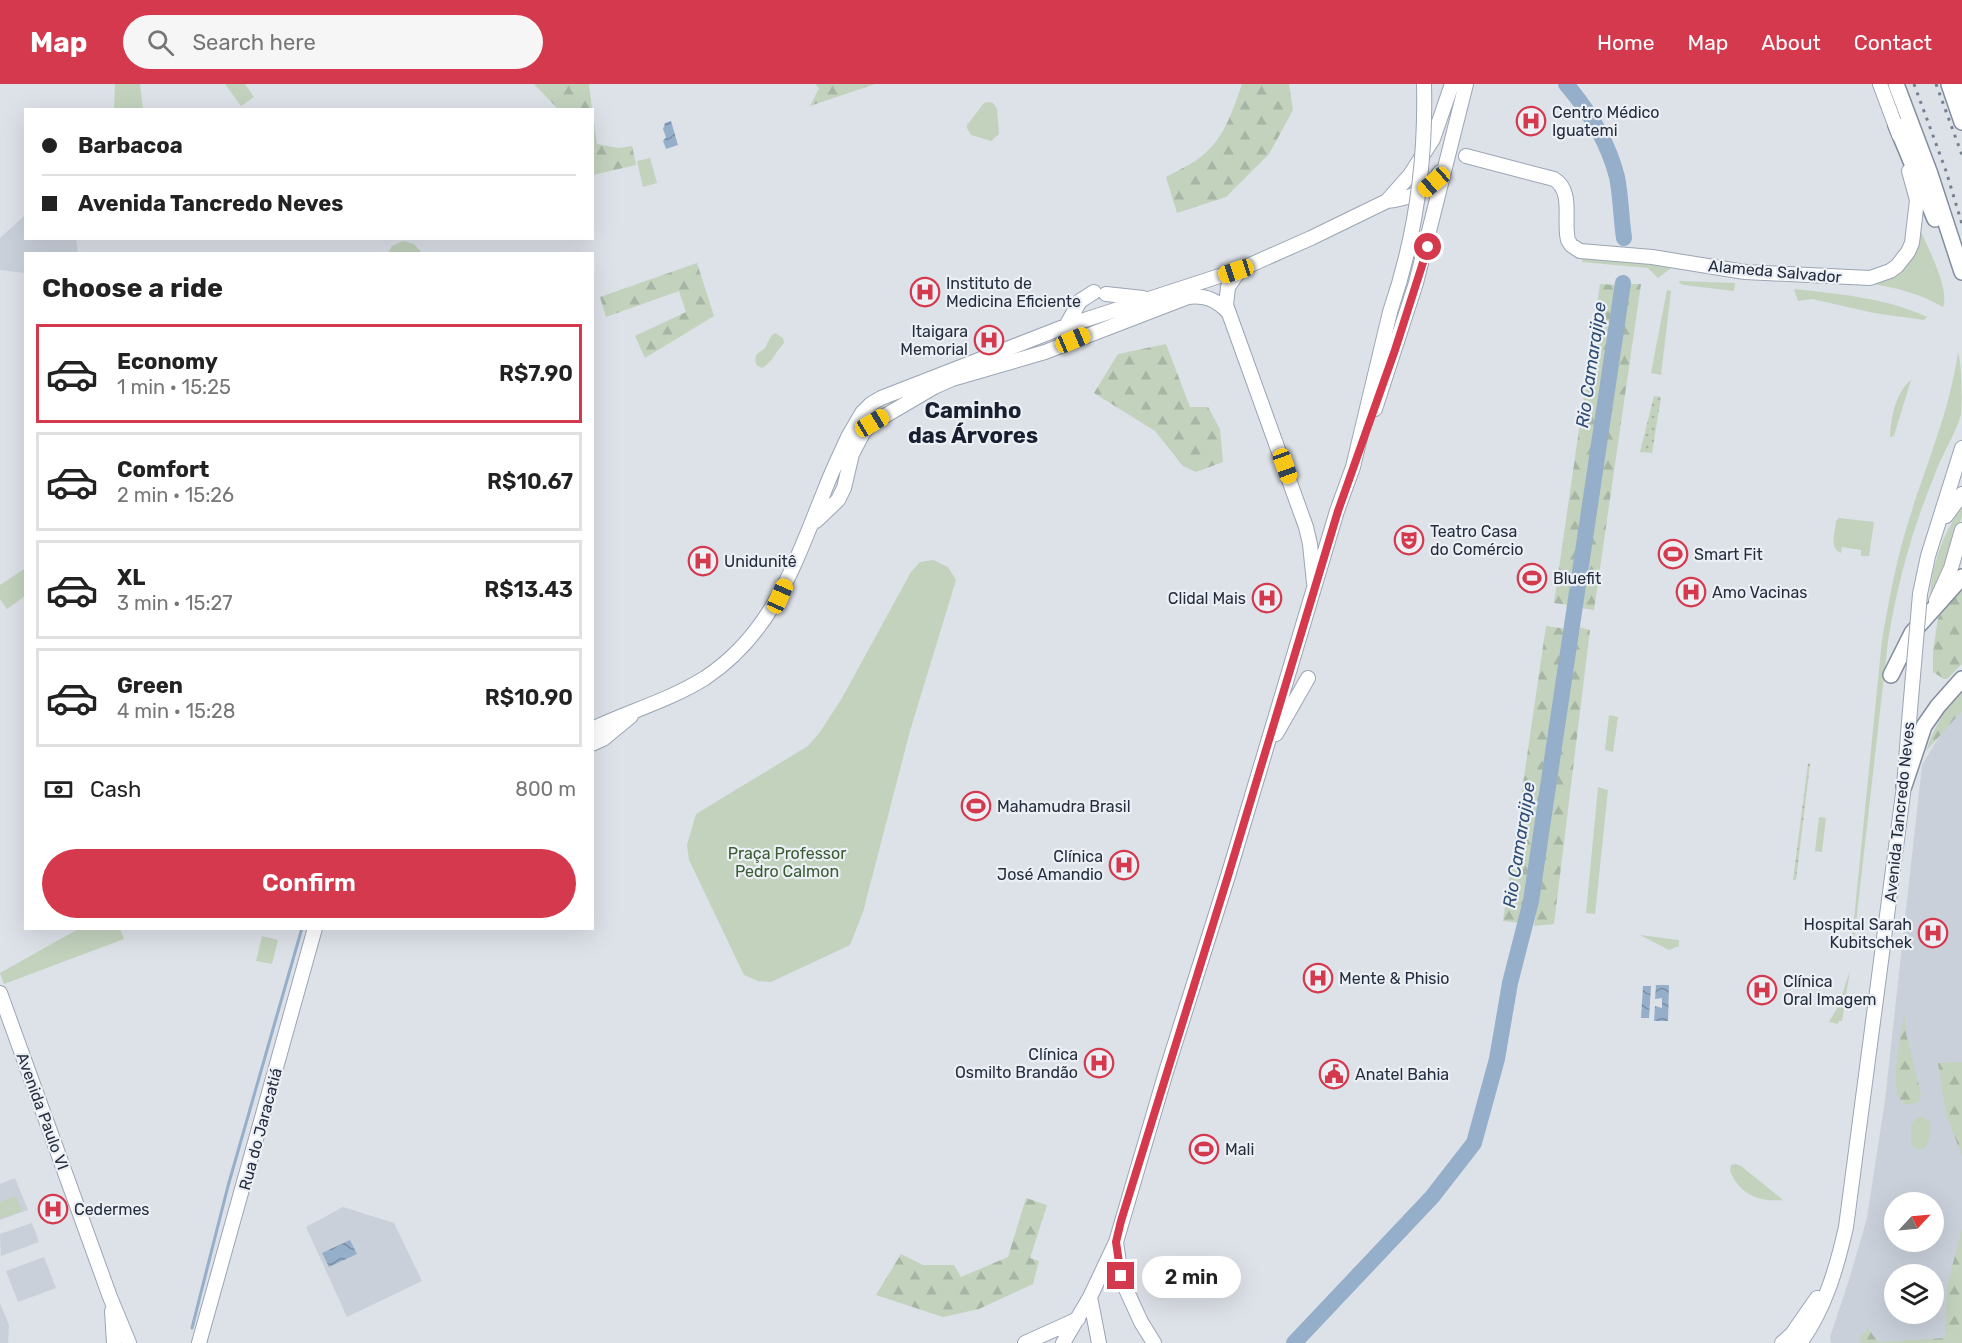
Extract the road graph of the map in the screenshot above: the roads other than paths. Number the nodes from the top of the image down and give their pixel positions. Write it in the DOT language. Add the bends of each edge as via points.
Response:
graph roads {
  1 [pos="1424,84"];
  2 [pos="1444,84"];
  3 [pos="1452,84"];
  4 [pos="1466,84"];
  5 [pos="1880,84"];
  6 [pos="1896,84"];
  7 [pos="1948,84"];
  8 [pos="1959,84"];
  9 [pos="1962,93"];
  10 [pos="1962,122"];
  11 [pos="1896,125"];
  12 [pos="1433,139"];
  13 [pos="1466,156"];
  14 [pos="1446,160"];
  15 [pos="1387,201"];
  16 [pos="1443,221"];
  17 [pos="1242,269"];
  18 [pos="1962,273"];
  19 [pos="1416,283"];
  20 [pos="1158,297"];
  21 [pos="1116,310"];
  22 [pos="1229,314"];
  23 [pos="1066,326"];
  24 [pos="1105,327"];
  25 [pos="1962,448"];
  26 [pos="1353,467"];
  27 [pos="1962,494"];
  28 [pos="810,529"];
  29 [pos="1962,530"];
  30 [pos="1935,533"];
  31 [pos="1962,577"];
  32 [pos="1315,589"];
  33 [pos="1932,609"];
  34 [pos="1891,675"];
  35 [pos="1308,678"];
  36 [pos="1962,679"];
  37 [pos="640,710"];
  38 [pos="594,728"];
  39 [pos="594,743"];
  40 [pos="1264,754"];
  41 [pos="1904,786"];
  42 [pos="314,930"];
  43 [pos="0,993"];
  44 [pos="1116,1242"];
  45 [pos="1836,1269"];
  46 [pos="110,1297"];
  47 [pos="1090,1297"];
  48 [pos="1078,1319"];
  49 [pos="203,1338"];
  50 [pos="114,1343"];
  51 [pos="129,1343"];
  52 [pos="1025,1343"];
  53 [pos="1063,1343"];
  54 [pos="1099,1343"];
  55 [pos="1155,1343"];
  56 [pos="1782,1343"];
  57 [pos="1800,1343"];
  1 -- 26 [label="main road, bridge" via="1412,237"];
  2 -- 12 [label="main road"];
  3 -- 12 [label="main road"];
  4 -- 14 [label="main road"];
  5 -- 11 [label="main road"];
  6 -- 18 [label="highway"];
  7 -- 10 [label="highway"];
  8 -- 9 [label="main road"];
  11 -- 13 [label="main road, Alameda Salvador" via="1917,200 1914,232 1908,252 1897,266 1870,278 1745,272 1585,252 1568,240 1566,194 1560,182"];
  11 -- 18 [label="highway"];
  12 -- 15 [label="main road" via="1410,176"];
  14 -- 15 [label="main road" via="1425,189"];
  14 -- 19 [label="main road"];
  15 -- 17 [label="main road"];
  16 -- 19 [label="main road" via="1432,237"];
  17 -- 20 [label="main road"];
  17 -- 22 [label="main road" via="1226,293"];
  19 -- 26 [label="main road"];
  20 -- 21 [label="main road"];
  20 -- 23 [label="main road" via="1100,293 1080,301"];
  21 -- 23 [label="main road"];
  21 -- 24 [label="main road"];
  22 -- 24 [label="main road" via="1216,301 1188,297"];
  22 -- 32 [label="main road" via="1306,527"];
  23 -- 28 [label="main road" via="917,382 871,404 848,437"];
  24 -- 28 [label="main road" via="1045,352 952,379 872,423 852,454 838,500"];
  25 -- 30 [label="main road, Avenida Tancredo Neves"];
  26 -- 32 [label="main road"];
  27 -- 30 [label="main road"];
  28 -- 37 [label="main road" via="780,596 746,643 704,679"];
  29 -- 33 [label="main road" via="1951,568"];
  30 -- 41 [label="main road, Avenida Tancredo Neves, bridge" via="1920,594"];
  31 -- 33 [label="highway"];
  32 -- 40 [label="main road"];
  33 -- 34 [label="highway" via="1912,633"];
  35 -- 40 [label="main road"];
  36 -- 41 [label="highway" via="1924,726"];
  37 -- 38 [label="main road"];
  37 -- 39 [label="main road"];
  40 -- 44 [label="main road"];
  41 -- 45 [label="main road, Avenida Tancredo Neves" via="1846,1227"];
  42 -- 49 [label="main road, Rua do Jaracatiá"];
  43 -- 46 [label="main road, Avenida Paulo VI"];
  44 -- 47 [label="main road"];
  44 -- 55 [label="main road" via="1125,1287"];
  45 -- 56 [label="main road, Avenida Tancredo Neves"];
  45 -- 57 [label="main road, Avenida Tancredo Neves"];
  46 -- 50 [label="main road, Avenida Paulo VI"];
  46 -- 51 [label="main road, Avenida Paulo VI"];
  47 -- 48 [label="main road"];
  47 -- 54 [label="main road"];
  48 -- 52 [label="main road"];
  48 -- 53 [label="main road"];
}
